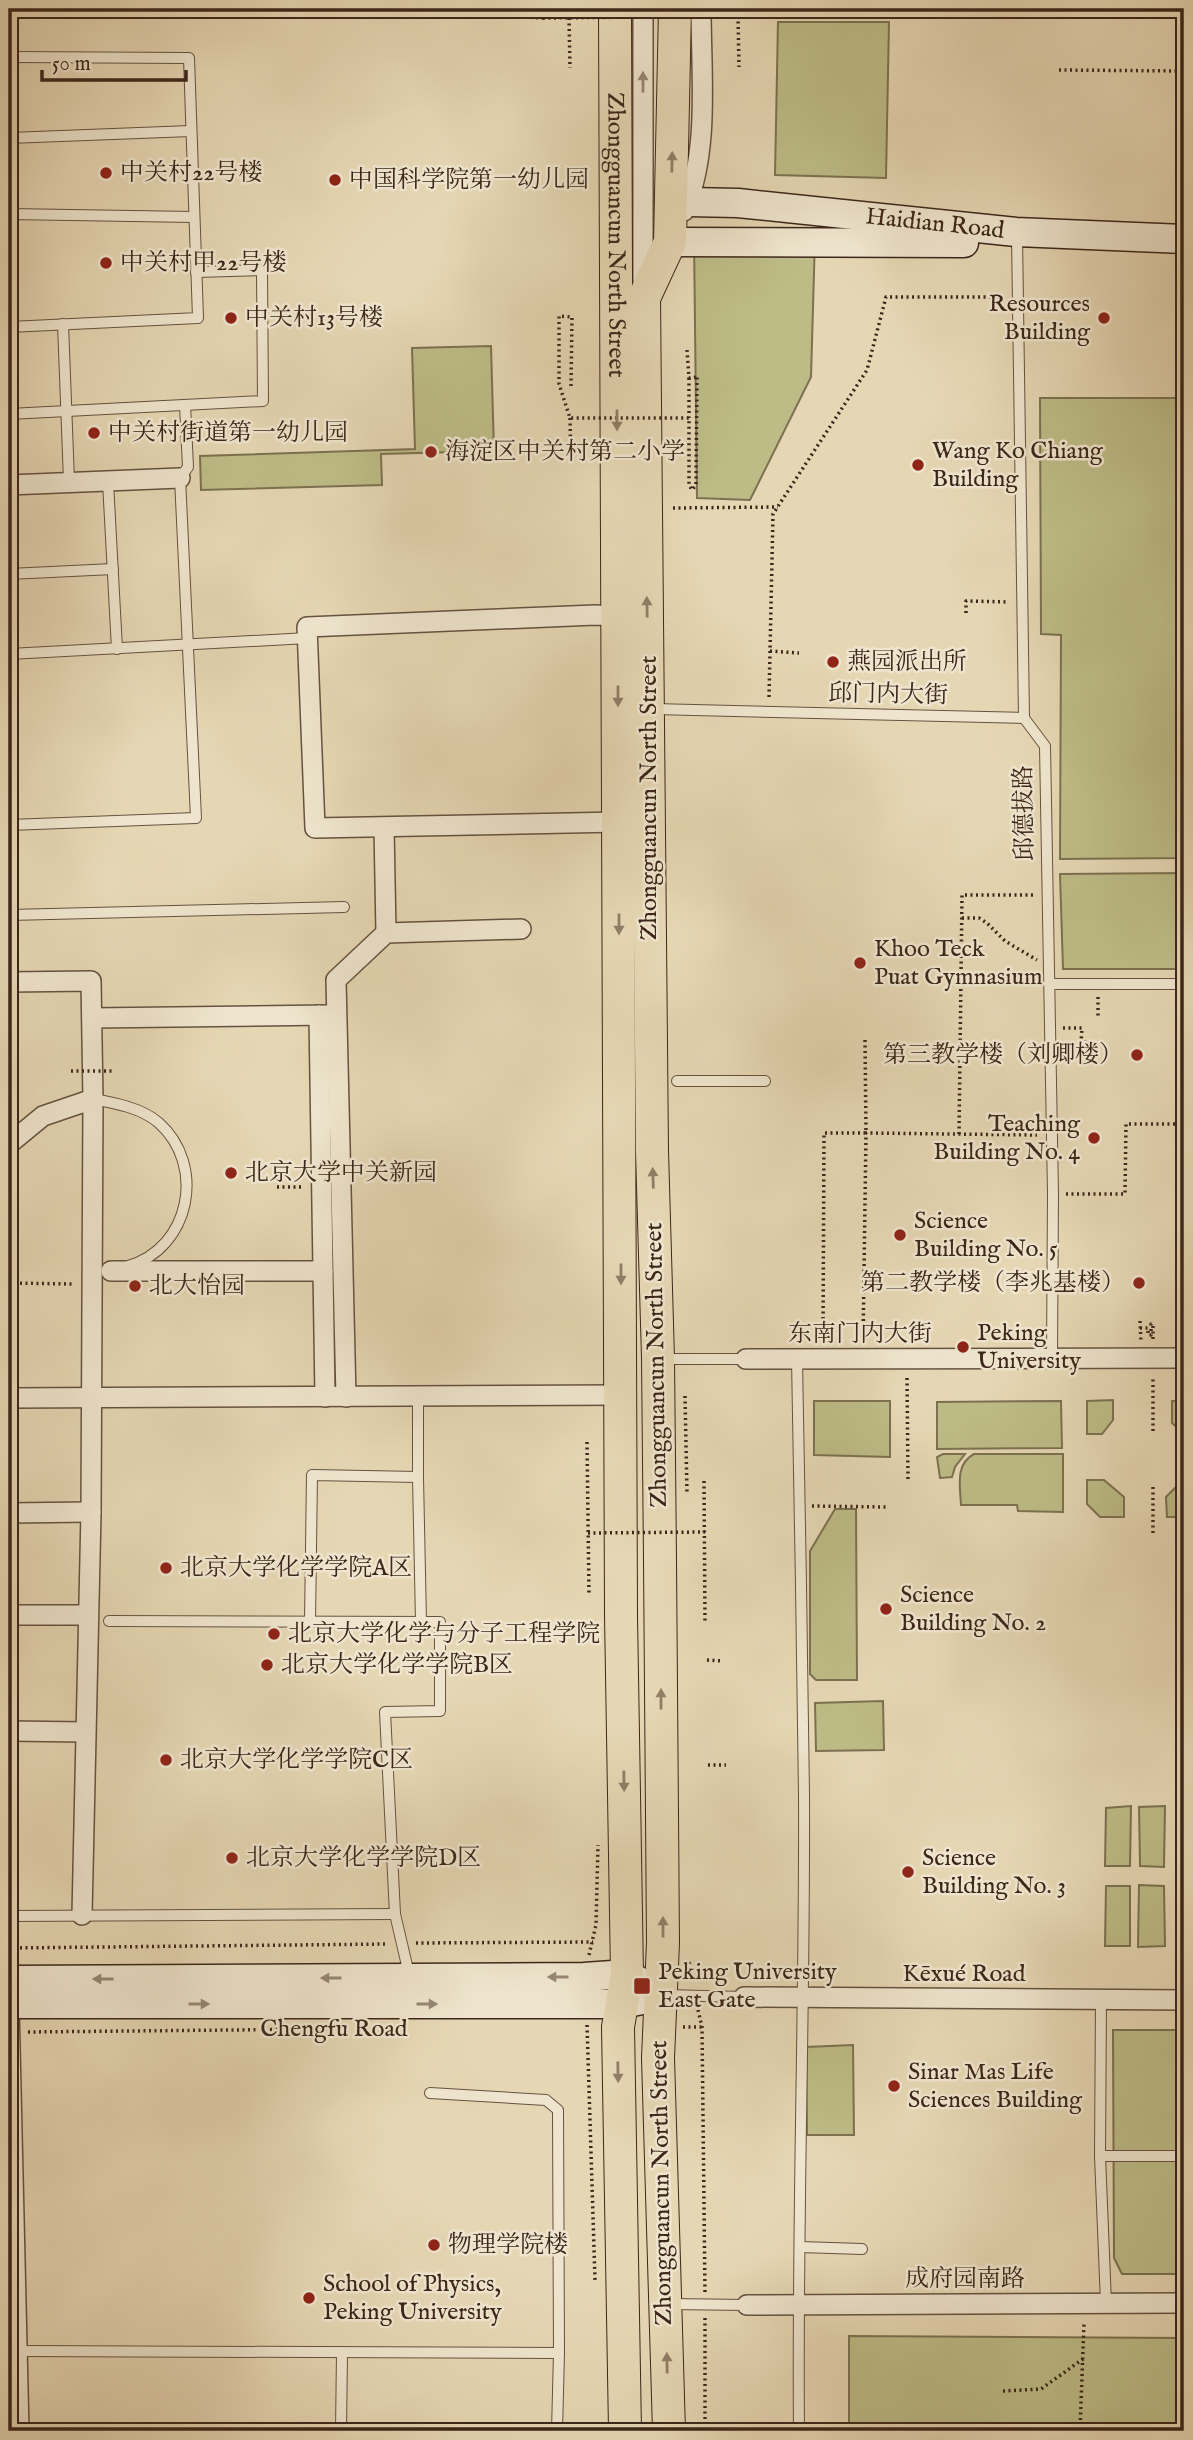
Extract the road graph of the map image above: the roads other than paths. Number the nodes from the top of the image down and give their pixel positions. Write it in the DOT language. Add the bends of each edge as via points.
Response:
graph roads {
  1 [pos="615,9"];
  2 [pos="643,9"];
  3 [pos="675,9"];
  4 [pos="707,14"];
  5 [pos="9,57"];
  6 [pos="191,131"];
  7 [pos="9,138"];
  8 [pos="688,202"];
  9 [pos="9,214"];
  10 [pos="194,217"];
  11 [pos="1016,232"];
  12 [pos="1184,239"];
  13 [pos="670,242"];
  14 [pos="196,272"];
  15 [pos="643,298"];
  16 [pos="63,324"];
  17 [pos="9,327"];
  18 [pos="185,405"];
  19 [pos="67,412"];
  20 [pos="9,414"];
  21 [pos="180,478"];
  22 [pos="69,481"];
  23 [pos="108,482"];
  24 [pos="9,485"];
  25 [pos="113,569"];
  26 [pos="9,574"];
  27 [pos="619,617"];
  28 [pos="308,638"];
  29 [pos="188,645"];
  30 [pos="117,649"];
  31 [pos="9,654"];
  32 [pos="648,709"];
  33 [pos="1024,718"];
  34 [pos="618,822"];
  35 [pos="9,825"];
  36 [pos="384,827"];
  37 [pos="9,880"];
  38 [pos="344,907"];
  39 [pos="10,915"];
  40 [pos="521,929"];
  41 [pos="386,933"];
  42 [pos="9,982"];
  43 [pos="1049,984"];
  44 [pos="1184,984"];
  45 [pos="328,1015"];
  46 [pos="92,1018"];
  47 [pos="677,1081"];
  48 [pos="765,1081"];
  49 [pos="93,1099"];
  50 [pos="9,1144"];
  51 [pos="323,1271"];
  52 [pos="99,1276"];
  53 [pos="1052,1358"];
  54 [pos="1184,1358"];
  55 [pos="668,1359"];
  56 [pos="746,1359"];
  57 [pos="797,1359"];
  58 [pos="621,1395"];
  59 [pos="418,1396"];
  60 [pos="325,1397"];
  61 [pos="346,1397"];
  62 [pos="9,1398"];
  63 [pos="91,1399"];
  64 [pos="418,1477"];
  65 [pos="91,1512"];
  66 [pos="9,1513"];
  67 [pos="9,1615"];
  68 [pos="88,1615"];
  69 [pos="109,1621"];
  70 [pos="310,1622"];
  71 [pos="421,1622"];
  72 [pos="9,1731"];
  73 [pos="85,1732"];
  74 [pos="395,1914"];
  75 [pos="82,1915"];
  76 [pos="9,1916"];
  77 [pos="410,1978"];
  78 [pos="9,1980"];
  79 [pos="662,1995"];
  80 [pos="744,1997"];
  81 [pos="803,1997"];
  82 [pos="1101,2000"];
  83 [pos="1183,2000"];
  84 [pos="613,2008"];
  85 [pos="9,2014"];
  86 [pos="430,2093"];
  87 [pos="1183,2155"];
  88 [pos="1100,2156"];
  89 [pos="800,2247"];
  90 [pos="862,2249"];
  91 [pos="1184,2302"];
  92 [pos="1106,2303"];
  93 [pos="665,2304"];
  94 [pos="747,2305"];
  95 [pos="798,2305"];
  96 [pos="19,2351"];
  97 [pos="342,2353"];
  98 [pos="559,2353"];
  99 [pos="19,2431"];
  100 [pos="341,2431"];
  101 [pos="557,2431"];
  102 [pos="625,2431"];
  103 [pos="669,2431"];
  104 [pos="799,2431"];
  1 -- 27 [label="main road, Zhongguancun North Street, one-way"];
  15 -- 2 [label="street, Zhongguancun North Street, one-way"];
  13 -- 3 [label="main road, Zhongguancun North Street, one-way"];
  4 -- 8 [label="street, Zhongguancun North Street" via="701,154"];
  5 -- 6 [label="lane" via="189,58"];
  6 -- 7 [label="lane"];
  6 -- 10 [label="lane"];
  8 -- 11 [label="main road, Haidian Road" via="738,203"];
  8 -- 13 [label="street, Zhongguancun North Street"];
  9 -- 10 [label="lane"];
  10 -- 14 [label="lane"];
  11 -- 12 [label="main road, Haidian Road"];
  11 -- 13 [label="main road" via="990,243"];
  11 -- 33 [label="lane"];
  13 -- 15 [label="main road, Zhongguancun North Street"];
  14 -- 16 [label="lane" via="198,318"];
  14 -- 18 [label="lane" via="262,270 263,401"];
  32 -- 15 [label="main road, Zhongguancun North Street, one-way"];
  16 -- 17 [label="lane"];
  16 -- 19 [label="lane"];
  18 -- 19 [label="lane"];
  18 -- 21 [label="lane" via="188,467"];
  19 -- 20 [label="lane"];
  19 -- 22 [label="lane"];
  21 -- 23 [label="street"];
  21 -- 29 [label="lane"];
  22 -- 23 [label="street"];
  22 -- 24 [label="street"];
  23 -- 25 [label="lane"];
  25 -- 26 [label="lane"];
  25 -- 30 [label="lane"];
  27 -- 28 [label="street" via="307,627"];
  27 -- 34 [label="main road, Zhongguancun North Street, one-way"];
  28 -- 29 [label="lane"];
  28 -- 36 [label="street" via="315,828"];
  29 -- 30 [label="lane"];
  29 -- 35 [label="lane" via="196,818"];
  30 -- 31 [label="lane"];
  32 -- 33 [label="lane, 邱门内大街"];
  55 -- 32 [label="main road, Zhongguancun North Street, one-way" via="652,1151"];
  33 -- 43 [label="lane, 邱德拔路" via="1045,746"];
  34 -- 36 [label="street"];
  34 -- 58 [label="main road, Zhongguancun North Street, one-way"];
  36 -- 41 [label="street"];
  37 -- 39 [label="lane"];
  38 -- 39 [label="lane"];
  40 -- 41 [label="street"];
  41 -- 45 [label="street" via="336,980"];
  42 -- 46 [label="street" via="92,981"];
  43 -- 44 [label="lane"];
  43 -- 53 [label="lane, 邱德拔路"];
  45 -- 46 [label="street"];
  45 -- 51 [label="street" via="321,1186"];
  45 -- 61 [label="street"];
  46 -- 49 [label="street"];
  47 -- 48 [label="lane"];
  49 -- 50 [label="street" via="43,1116"];
  49 -- 52 [label="street"];
  49 -- 52 [label="lane" via="133,1108 158,1121 175,1142 188,1177 185,1208 158,1250 137,1264"];
  51 -- 52 [label="street"];
  51 -- 60 [label="street"];
  52 -- 63 [label="street"];
  53 -- 54 [label="street, 东南门内大街" via="1153,1349"];
  53 -- 57 [label="street, 东南门内大街"];
  55 -- 56 [label="lane"];
  79 -- 55 [label="main road, Zhongguancun North Street, one-way"];
  56 -- 57 [label="street, 东南门内大街"];
  57 -- 81 [label="lane"];
  58 -- 59 [label="street"];
  58 -- 84 [label="main road, Zhongguancun North Street, one-way"];
  59 -- 61 [label="street"];
  59 -- 64 [label="lane"];
  60 -- 61 [label="street"];
  60 -- 63 [label="street"];
  62 -- 63 [label="street"];
  63 -- 65 [label="street"];
  64 -- 70 [label="lane" via="312,1475"];
  64 -- 71 [label="lane"];
  65 -- 66 [label="street"];
  65 -- 68 [label="street"];
  67 -- 68 [label="street"];
  68 -- 73 [label="street"];
  69 -- 70 [label="lane"];
  70 -- 71 [label="lane"];
  71 -- 74 [label="lane" via="440,1622 440,1711 386,1712"];
  72 -- 73 [label="street"];
  73 -- 75 [label="street"];
  74 -- 75 [label="lane"];
  74 -- 77 [label="lane"];
  75 -- 76 [label="lane"];
  77 -- 78 [label="main road, Chengfu Road, one-way"];
  84 -- 77 [label="main road, Chengfu Road, one-way" via="584,1977"];
  79 -- 80 [label="lane"];
  79 -- 84 [label="main road"];
  79 -- 93 [label="main road, Zhongguancun North Street" via="658,2058"];
  80 -- 81 [label="street, Kēxué Road"];
  81 -- 82 [label="street, Kēxué Road"];
  81 -- 89 [label="lane"];
  82 -- 83 [label="street, Kēxué Road"];
  82 -- 88 [label="lane"];
  85 -- 84 [label="main road, Chengfu Road, one-way"];
  84 -- 102 [label="main road, Zhongguancun North Street, one-way"];
  85 -- 96 [label="street"];
  86 -- 98 [label="lane" via="546,2100 558,2110"];
  87 -- 88 [label="lane"];
  88 -- 92 [label="lane"];
  89 -- 90 [label="lane"];
  89 -- 95 [label="lane"];
  91 -- 92 [label="street, 成府园南路"];
  92 -- 95 [label="street, 成府园南路"];
  93 -- 94 [label="lane"];
  103 -- 93 [label="main road, Zhongguancun North Street, one-way"];
  94 -- 95 [label="street, 成府园南路"];
  95 -- 104 [label="lane"];
  96 -- 97 [label="lane"];
  96 -- 99 [label="street"];
  97 -- 98 [label="lane"];
  97 -- 100 [label="lane"];
  98 -- 101 [label="lane"];
}
